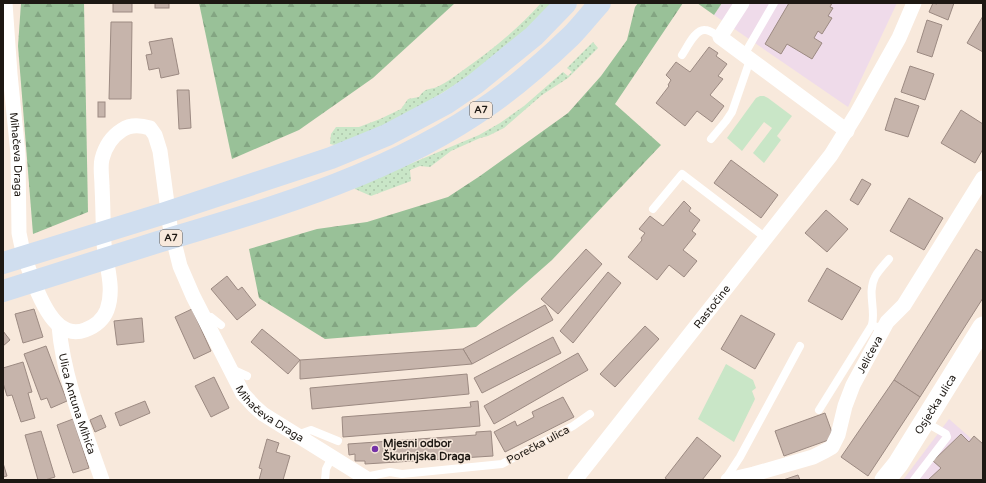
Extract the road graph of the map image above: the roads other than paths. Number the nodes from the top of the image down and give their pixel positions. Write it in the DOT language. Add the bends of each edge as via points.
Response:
graph roads {
  1 [pos="6,3"];
  2 [pos="566,3"];
  3 [pos="600,3"];
  4 [pos="742,3"];
  5 [pos="774,3"];
  6 [pos="914,3"];
  7 [pos="720,37"];
  8 [pos="682,56"];
  9 [pos="747,58"];
  10 [pos="847,131"];
  11 [pos="711,139"];
  12 [pos="983,178"];
  13 [pos="653,209"];
  14 [pos="766,238"];
  15 [pos="889,259"];
  16 [pos="3,264"];
  17 [pos="3,291"];
  18 [pos="204,316"];
  19 [pos="221,325"];
  20 [pos="59,326"];
  21 [pos="983,327"];
  22 [pos="878,328"];
  23 [pos="800,346"];
  24 [pos="231,371"];
  25 [pos="248,376"];
  26 [pos="819,410"];
  27 [pos="590,414"];
  28 [pos="925,422"];
  29 [pos="296,435"];
  30 [pos="338,440"];
  31 [pos="332,457"];
  32 [pos="365,479"];
  33 [pos="102,480"];
  34 [pos="325,480"];
  35 [pos="575,480"];
  36 [pos="725,480"];
  37 [pos="728,480"];
  38 [pos="885,480"];
  39 [pos="914,480"];
  1 -- 20 [label="street, Mihačeva Draga" via="18,154 19,233 43,304"];
  2 -- 16 [label="highway, A7" via="534,36 475,84 447,103 387,135 331,158"];
  3 -- 17 [label="highway, A7" via="544,61 493,102 424,144 367,171 230,221"];
  4 -- 7 [label="street"];
  5 -- 9 [label="lane"];
  6 -- 10 [label="street, Rastočine" via="899,38"];
  7 -- 8 [label="lane" via="708,31 700,31"];
  7 -- 9 [label="street"];
  9 -- 10 [label="street"];
  9 -- 11 [label="lane" via="732,112"];
  10 -- 14 [label="street, Rastočine" via="827,161"];
  12 -- 22 [label="street, Jelićeva" via="904,306"];
  13 -- 14 [label="lane" via="682,174"];
  14 -- 35 [label="street, Rastočine"];
  15 -- 22 [label="lane" via="875,276 871,291 874,319"];
  18 -- 19 [label="lane" via="211,317"];
  18 -- 20 [label="street, Mihačeva Draga" via="177,255 170,226 160,151 155,135 150,128 134,125 125,127 110,139 101,160 104,244 110,282 110,298 106,311 96,325 79,332"];
  18 -- 24 [label="street, Mihačeva Draga"];
  20 -- 33 [label="street, Ulica Antuna Mihića" via="61,348"];
  21 -- 28 [label="main road, Osječka ulica"];
  22 -- 26 [label="lane"];
  22 -- 37 [label="street, Jelićeva" via="853,385 832,447 812,457"];
  23 -- 36 [label="lane"];
  24 -- 25 [label="lane"];
  24 -- 29 [label="street, Mihačeva Draga" via="243,394 254,406"];
  27 -- 32 [label="lane, Porečka ulica" via="573,426 502,464 402,474 390,472"];
  28 -- 38 [label="main road, Osječka ulica"];
  28 -- 39 [label="lane" via="947,437"];
  29 -- 30 [label="lane" via="311,430"];
  29 -- 31 [label="street, Mihačeva Draga"];
  31 -- 32 [label="street, Mihačeva Draga"];
  31 -- 34 [label="lane" via="326,469"];
}
